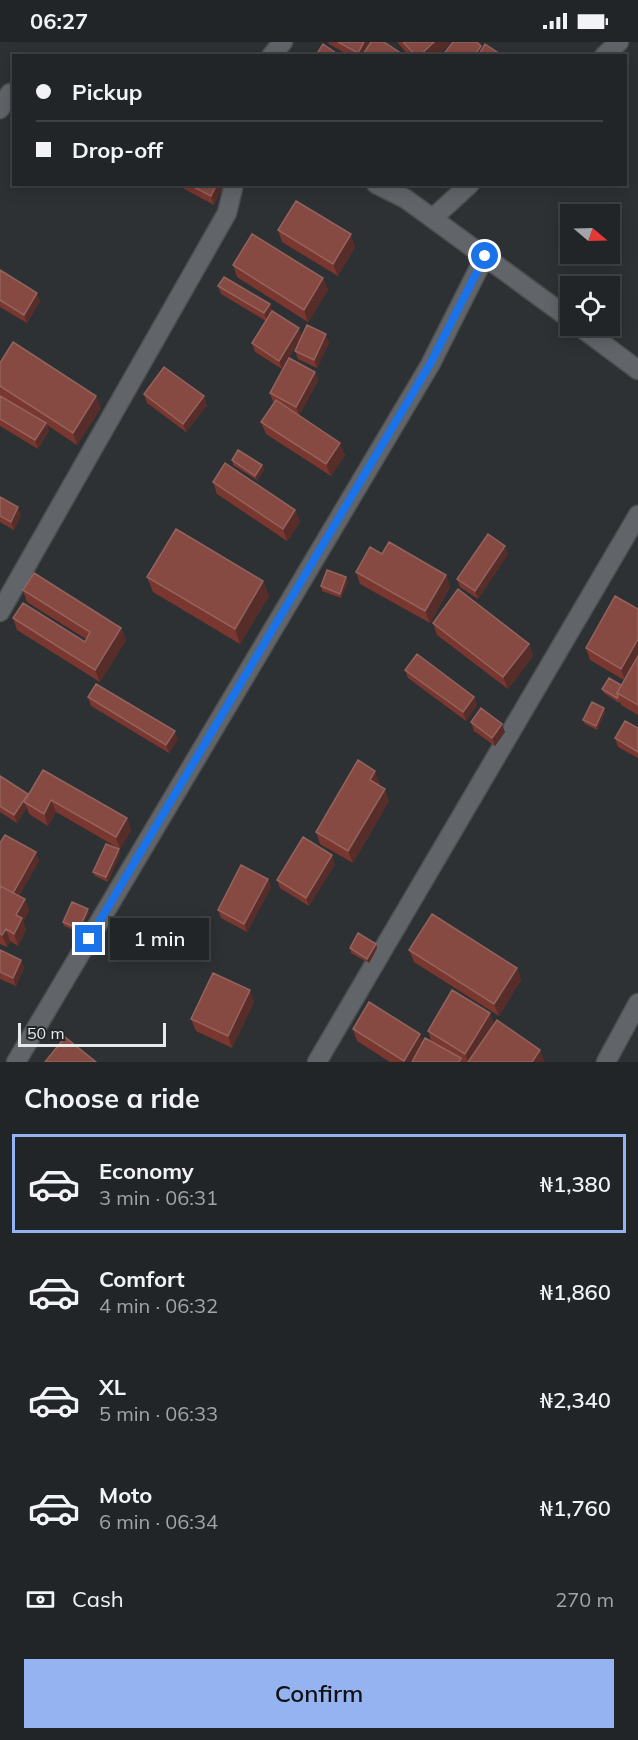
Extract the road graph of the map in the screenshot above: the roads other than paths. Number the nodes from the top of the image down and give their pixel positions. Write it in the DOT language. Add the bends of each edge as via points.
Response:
graph roads {
  1 [pos="283,42"];
  2 [pos="619,42"];
  3 [pos="273,54"];
  4 [pos="606,54"];
  5 [pos="8,91"];
  6 [pos="0,109"];
  7 [pos="234,186"];
  8 [pos="380,186"];
  9 [pos="468,186"];
  10 [pos="433,218"];
  11 [pos="485,256"];
  12 [pos="560,312"];
  13 [pos="593,336"];
  14 [pos="638,369"];
  15 [pos="638,514"];
  16 [pos="0,612"];
  17 [pos="638,1003"];
  18 [pos="16,1062"];
  19 [pos="317,1062"];
  20 [pos="606,1062"];
  1 -- 3 [label="street"];
  2 -- 4 [label="street"];
  5 -- 6 [label="street"];
  7 -- 16 [label="street" via="227,213"];
  8 -- 10 [label="street"];
  9 -- 10 [label="street"];
  10 -- 11 [label="street"];
  11 -- 12 [label="street"];
  11 -- 18 [label="street" via="430,364"];
  13 -- 14 [label="street"];
  15 -- 19 [label="street"];
  17 -- 20 [label="street"];
}
